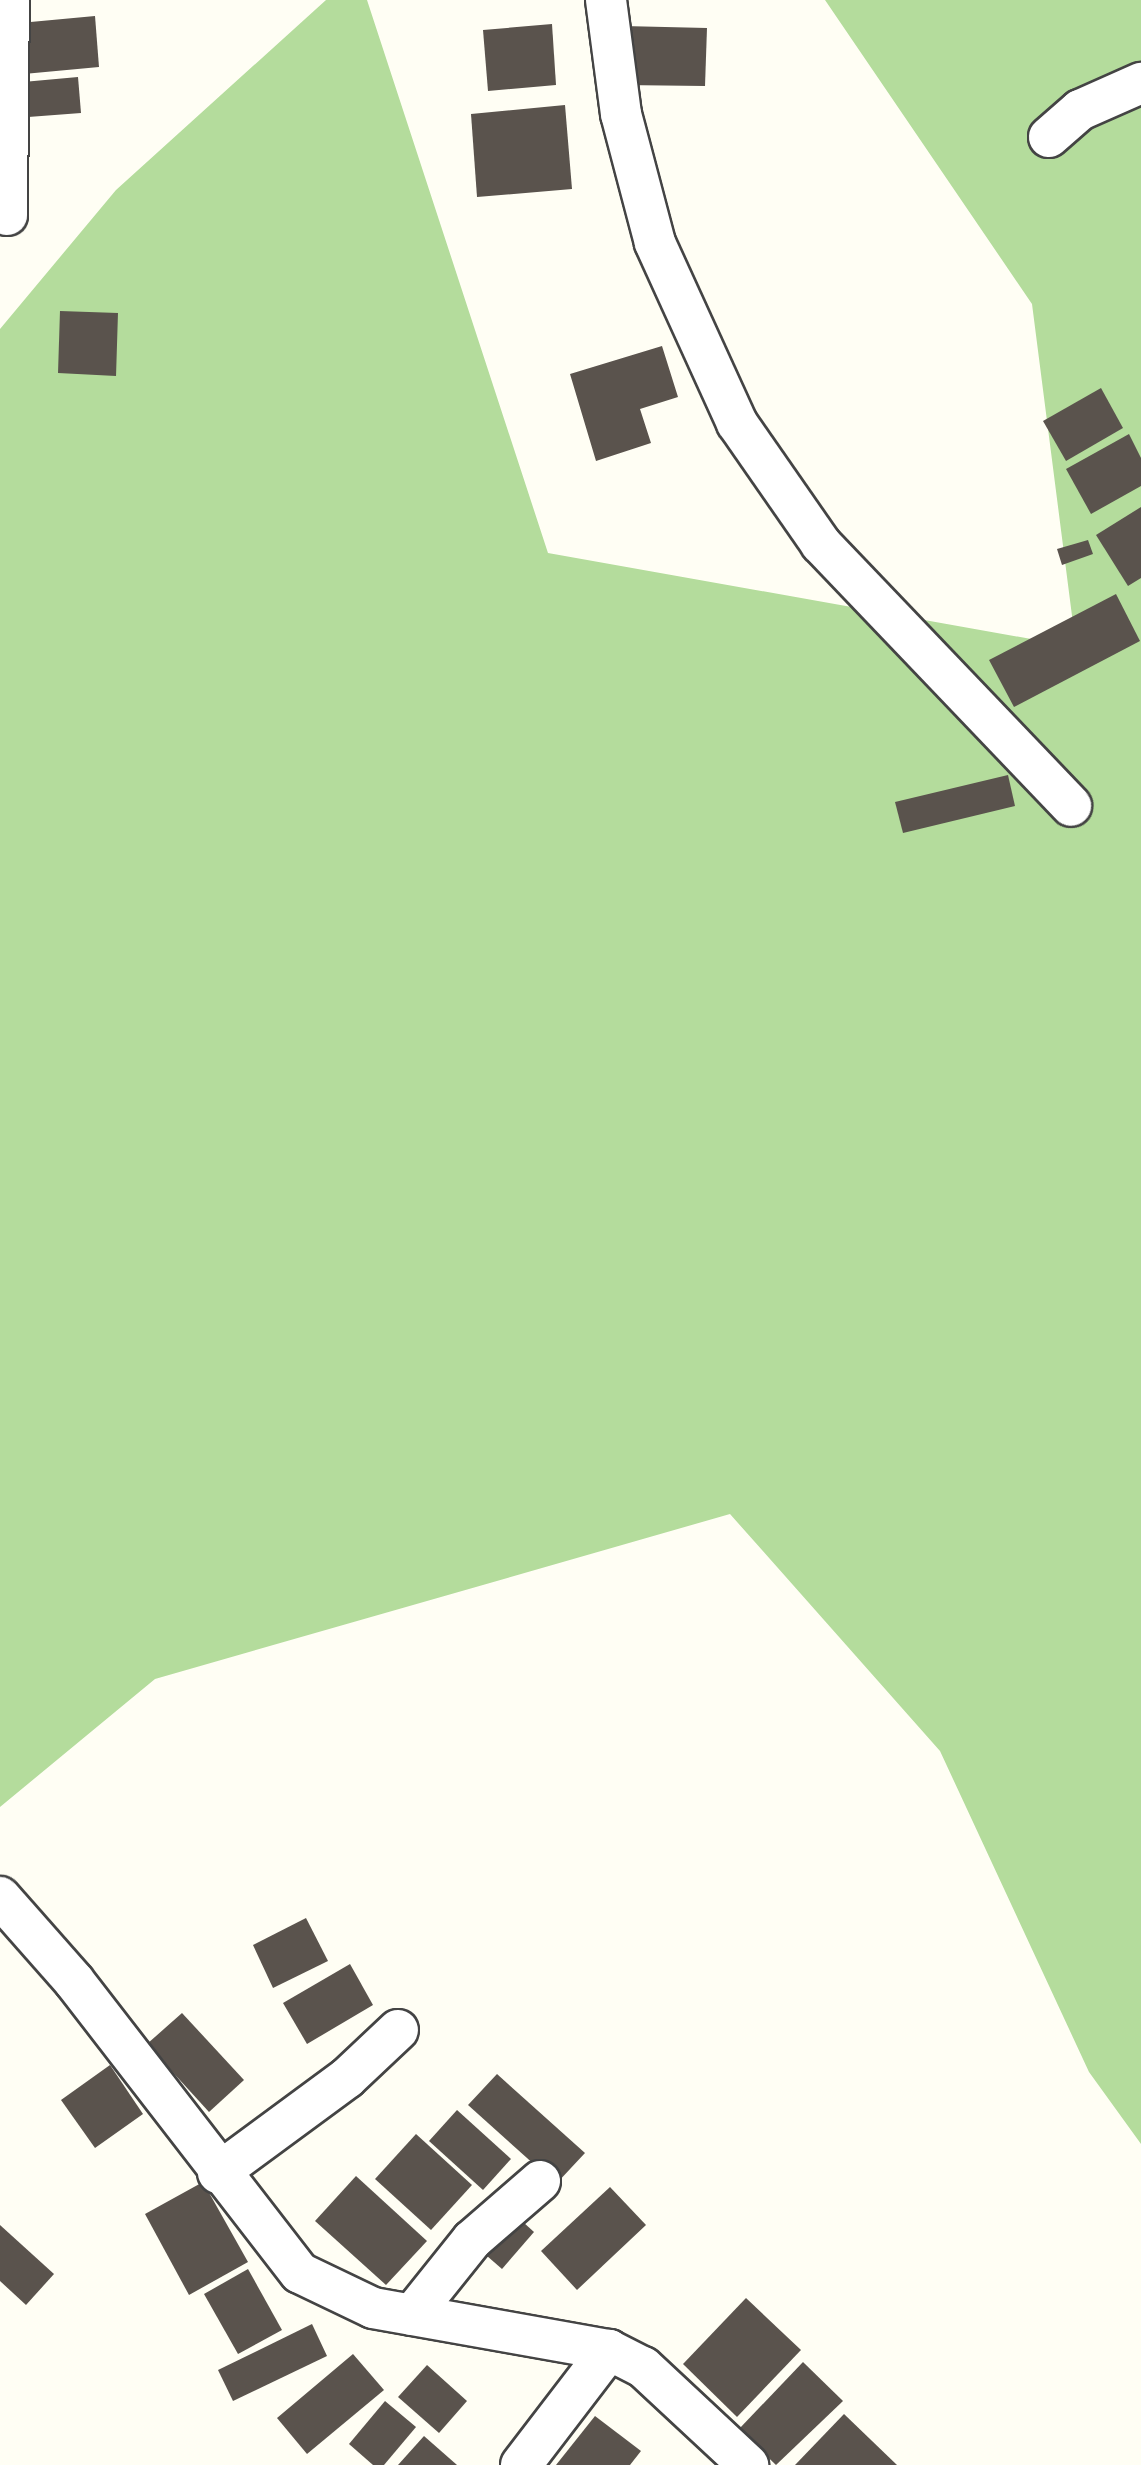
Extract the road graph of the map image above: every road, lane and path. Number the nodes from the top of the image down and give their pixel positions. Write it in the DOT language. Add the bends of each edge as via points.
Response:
graph roads {
  1 [pos="9,0"];
  2 [pos="606,0"];
  3 [pos="1141,83"];
  4 [pos="1049,138"];
  5 [pos="7,215"];
  6 [pos="1071,806"];
  7 [pos="0,1897"];
  8 [pos="398,2030"];
  9 [pos="218,2174"];
  10 [pos="540,2180"];
  11 [pos="412,2315"];
  12 [pos="609,2350"];
  13 [pos="521,2465"];
  14 [pos="748,2465"];
  1 -- 5 [label="street"];
  2 -- 6 [label="street" via="621,114 654,243 738,423 822,544"];
  3 -- 4 [label="street" via="1080,110"];
  7 -- 9 [label="street" via="74,1981"];
  8 -- 9 [label="street" via="347,2078"];
  9 -- 11 [label="street" via="300,2273 372,2308"];
  10 -- 11 [label="street" via="472,2240"];
  11 -- 12 [label="street"];
  12 -- 13 [label="street"];
  12 -- 14 [label="street" via="642,2367"];
}
